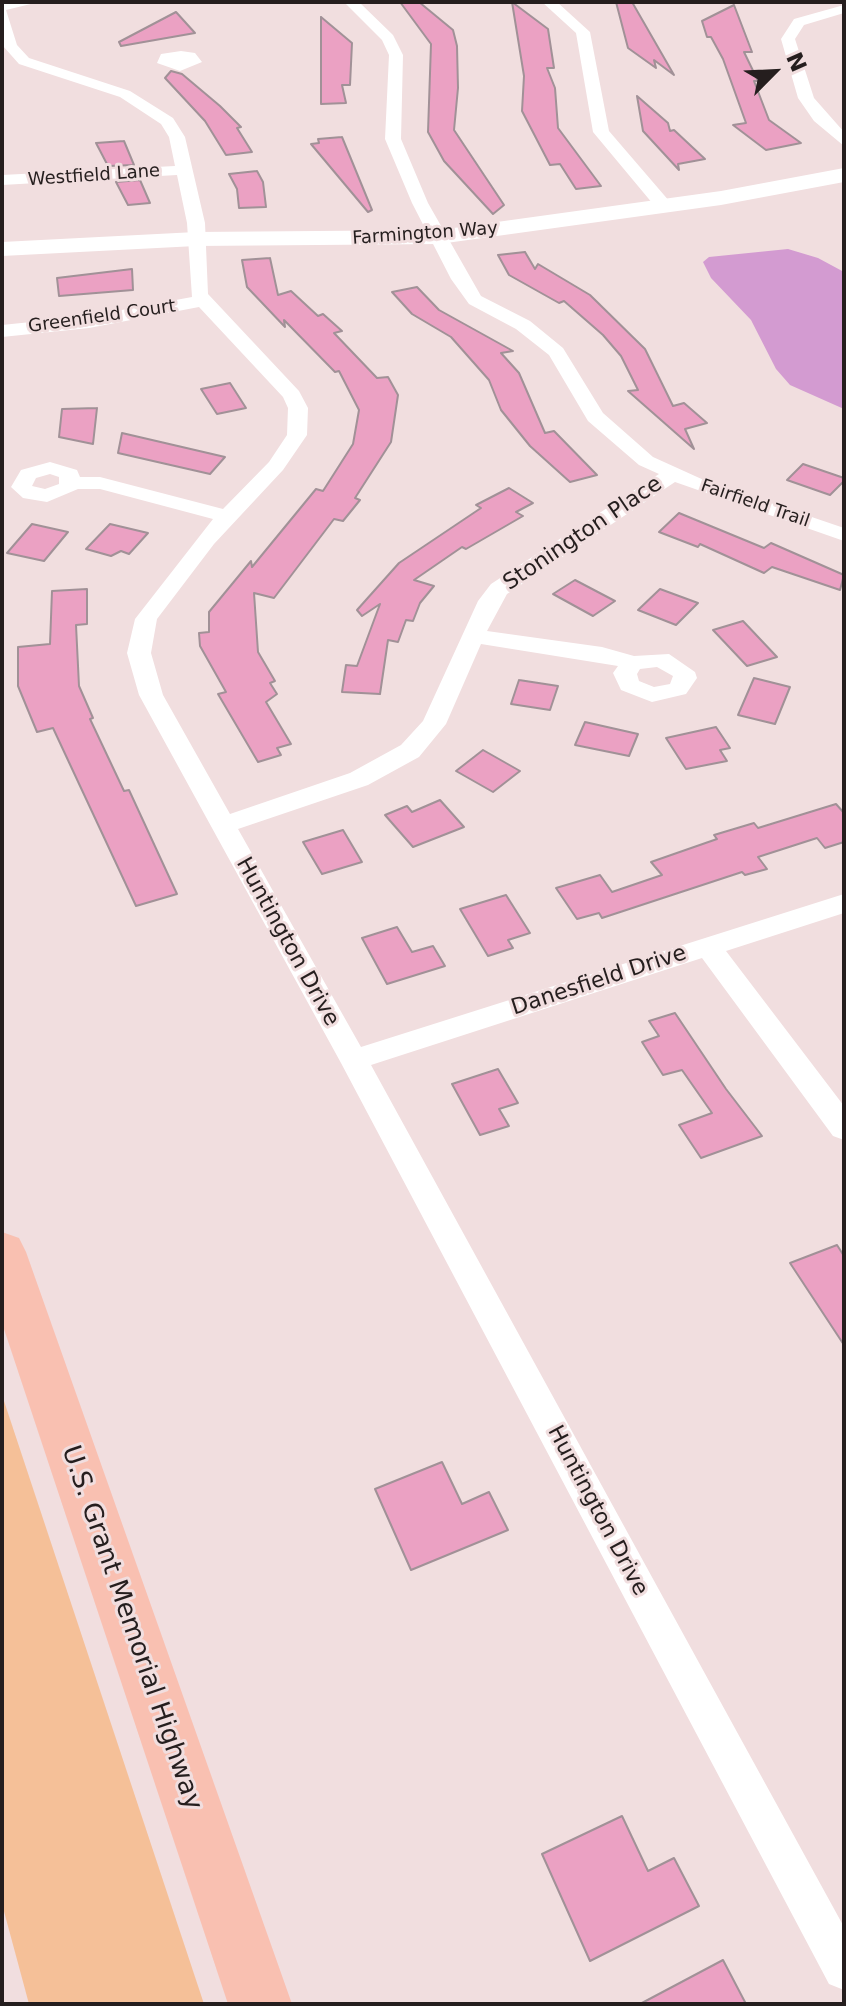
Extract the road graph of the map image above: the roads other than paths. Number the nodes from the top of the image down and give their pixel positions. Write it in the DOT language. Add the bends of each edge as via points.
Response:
graph roads {
  1 [pos="32,2"];
  2 [pos="351,2"];
  3 [pos="549,2"];
  4 [pos="2,6"];
  5 [pos="844,9"];
  6 [pos="2,13"];
  7 [pos="155,72"];
  8 [pos="113,89"];
  9 [pos="844,141"];
  10 [pos="185,170"];
  11 [pos="844,175"];
  12 [pos="2,180"];
  13 [pos="664,206"];
  14 [pos="439,237"];
  15 [pos="196,239"];
  16 [pos="2,249"];
  17 [pos="202,301"];
  18 [pos="2,331"];
  19 [pos="673,474"];
  20 [pos="72,483"];
  21 [pos="230,517"];
  22 [pos="844,535"];
  23 [pos="472,636"];
  24 [pos="633,663"];
  25 [pos="221,826"];
  26 [pos="844,903"];
  27 [pos="708,946"];
  28 [pos="354,1060"];
  29 [pos="844,1128"];
  30 [pos="2,1252"];
  31 [pos="844,1969"];
  32 [pos="260,2004"];
  1 -- 4 [label="street"];
  2 -- 14 [label="street, Fairfield Trail" via="388,38 396,55 393,139"];
  3 -- 13 [label="street" via="583,32 601,132"];
  5 -- 9 [label="street" via="799,22 788,39 806,98"];
  6 -- 8 [label="street" via="10,46 24,61"];
  7 -- 8 [label="street"];
  8 -- 10 [label="street" via="167,121"];
  10 -- 12 [label="street, Westfield Lane"];
  10 -- 15 [label="street"];
  11 -- 13 [label="street, Farmington Way"];
  13 -- 14 [label="street, Farmington Way"];
  14 -- 15 [label="street, Farmington Way"];
  14 -- 19 [label="street, Fairfield Trail" via="475,300 523,325 556,352 606,430"];
  15 -- 16 [label="street, Farmington Way"];
  15 -- 17 [label="street"];
  17 -- 18 [label="street, Greenfield Court" via="89,322"];
  17 -- 21 [label="street, Huntington Drive" via="292,395 298,408 297,435"];
  19 -- 22 [label="street, Fairfield Trail"];
  19 -- 23 [label="street, Stonington Place" via="499,589"];
  20 -- 21 [label="street" via="100,483"];
  21 -- 25 [label="street, Huntington Drive" via="206,539 146,619 139,653 151,695"];
  23 -- 24 [label="street"];
  23 -- 25 [label="street, Stonington Place" via="464,665 434,724 410,751 359,779"];
  25 -- 28 [label="street, Huntington Drive"];
  26 -- 27 [label="street, Danesfield Drive"];
  27 -- 28 [label="street, Danesfield Drive"];
  27 -- 29 [label="street"];
  28 -- 31 [label="street, Huntington Drive"];
  30 -- 32 [label="main road, U.S. Grant Memorial Highway"];
}
